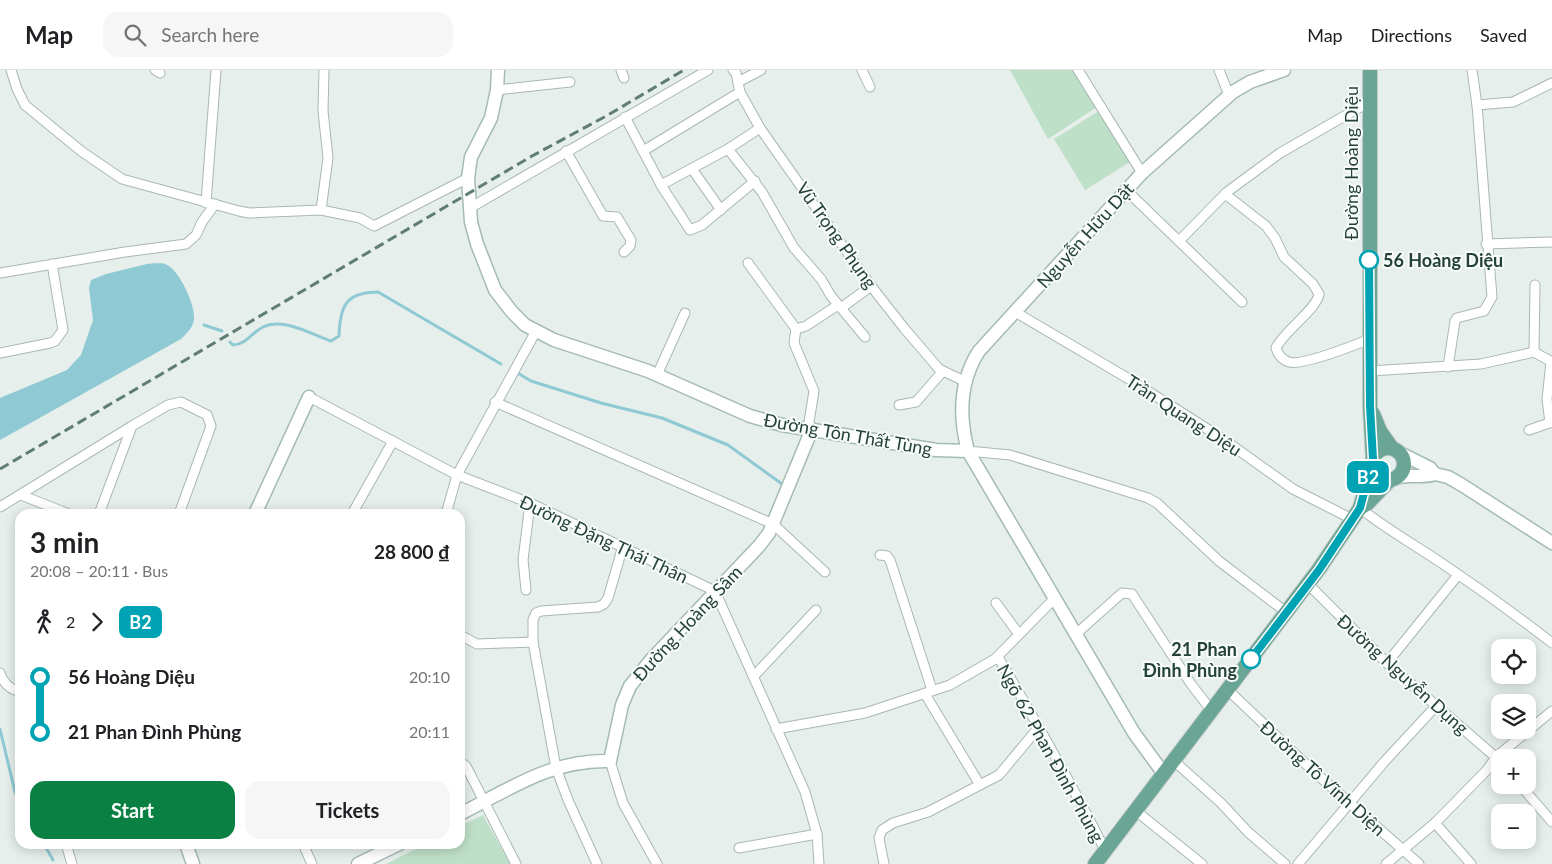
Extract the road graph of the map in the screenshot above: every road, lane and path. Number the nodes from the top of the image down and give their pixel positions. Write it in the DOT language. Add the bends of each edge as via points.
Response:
graph roads {
  1 [pos="11,70"];
  2 [pos="216,70"];
  3 [pos="324,70"];
  4 [pos="498,70"];
  5 [pos="708,70"];
  6 [pos="732,70"];
  7 [pos="761,70"];
  8 [pos="862,70"];
  9 [pos="1078,70"];
  10 [pos="1219,70"];
  11 [pos="1284,70"];
  12 [pos="1370,70"];
  13 [pos="1472,70"];
  14 [pos="570,82"];
  15 [pos="738,82"];
  16 [pos="1552,83"];
  17 [pos="870,87"];
  18 [pos="498,90"];
  19 [pos="740,92"];
  20 [pos="1229,95"];
  21 [pos="1369,102"];
  22 [pos="1478,105"];
  23 [pos="625,117"];
  24 [pos="760,128"];
  25 [pos="728,149"];
  26 [pos="566,151"];
  27 [pos="644,151"];
  28 [pos="692,169"];
  29 [pos="1142,173"];
  30 [pos="468,178"];
  31 [pos="755,181"];
  32 [pos="661,185"];
  33 [pos="1126,190"];
  34 [pos="1225,194"];
  35 [pos="211,204"];
  36 [pos="470,208"];
  37 [pos="322,210"];
  38 [pos="721,210"];
  39 [pos="1179,242"];
  40 [pos="1552,242"];
  41 [pos="1486,244"];
  42 [pos="624,252"];
  43 [pos="748,263"];
  44 [pos="52,264"];
  45 [pos="0,273"];
  46 [pos="1535,285"];
  47 [pos="871,286"];
  48 [pos="1242,302"];
  49 [pos="840,307"];
  50 [pos="1015,312"];
  51 [pos="685,313"];
  52 [pos="796,329"];
  53 [pos="536,331"];
  54 [pos="865,337"];
  55 [pos="1370,339"];
  56 [pos="1534,352"];
  57 [pos="0,353"];
  58 [pos="1552,362"];
  59 [pos="1448,367"];
  60 [pos="943,371"];
  61 [pos="1370,371"];
  62 [pos="656,375"];
  63 [pos="964,381"];
  64 [pos="309,397"];
  65 [pos="495,402"];
  66 [pos="899,405"];
  67 [pos="1370,406"];
  68 [pos="1551,422"];
  69 [pos="132,426"];
  70 [pos="810,429"];
  71 [pos="1529,430"];
  72 [pos="393,441"];
  73 [pos="968,451"];
  74 [pos="1396,451"];
  75 [pos="1372,462"];
  76 [pos="457,474"];
  77 [pos="1435,474"];
  78 [pos="1393,479"];
  79 [pos="21,495"];
  80 [pos="530,503"];
  81 [pos="0,507"];
  82 [pos="56,509"];
  83 [pos="100,509"];
  84 [pos="181,509"];
  85 [pos="257,509"];
  86 [pos="355,509"];
  87 [pos="447,509"];
  88 [pos="1356,514"];
  89 [pos="773,524"];
  90 [pos="1552,543"];
  91 [pos="623,546"];
  92 [pos="880,555"];
  93 [pos="825,572"];
  94 [pos="1458,575"];
  95 [pos="1308,584"];
  96 [pos="526,590"];
  97 [pos="715,592"];
  98 [pos="1054,599"];
  99 [pos="996,603"];
  100 [pos="816,610"];
  101 [pos="1286,612"];
  102 [pos="1018,633"];
  103 [pos="1076,634"];
  104 [pos="465,638"];
  105 [pos="533,642"];
  106 [pos="1552,643"];
  107 [pos="994,659"];
  108 [pos="1387,663"];
  109 [pos="0,673"];
  110 [pos="754,676"];
  111 [pos="15,690"];
  112 [pos="1228,690"];
  113 [pos="929,692"];
  114 [pos="1436,706"];
  115 [pos="1211,710"];
  116 [pos="1551,713"];
  117 [pos="1039,728"];
  118 [pos="776,729"];
  119 [pos="1510,749"];
  120 [pos="1491,753"];
  121 [pos="610,761"];
  122 [pos="1174,761"];
  123 [pos="465,765"];
  124 [pos="1491,766"];
  125 [pos="556,768"];
  126 [pos="1164,774"];
  127 [pos="980,785"];
  128 [pos="1528,794"];
  129 [pos="484,802"];
  130 [pos="1349,803"];
  131 [pos="1136,811"];
  132 [pos="465,812"];
  133 [pos="1552,822"];
  134 [pos="1435,823"];
  135 [pos="816,834"];
  136 [pos="739,848"];
  137 [pos="68,849"];
  138 [pos="188,849"];
  139 [pos="306,849"];
  140 [pos="389,849"];
  141 [pos="1105,850"];
  142 [pos="1403,850"];
  143 [pos="72,864"];
  144 [pos="193,864"];
  145 [pos="312,864"];
  146 [pos="358,864"];
  147 [pos="516,864"];
  148 [pos="598,864"];
  149 [pos="657,864"];
  150 [pos="820,864"];
  151 [pos="884,864"];
  152 [pos="1095,864"];
  153 [pos="1202,864"];
  154 [pos="1285,864"];
  155 [pos="1298,864"];
  156 [pos="1386,864"];
  157 [pos="1419,864"];
  158 [pos="1472,864"];
  1 -- 35 [label="street" via="25,105 111,172 137,185"];
  2 -- 35 [label="street"];
  3 -- 37 [label="street" via="323,111 328,158"];
  4 -- 18 [label="street, Đường Tôn Thất Tùng"];
  5 -- 23 [label="street"];
  6 -- 15 [label="street, Vũ Trọng Phụng"];
  7 -- 15 [label="street"];
  8 -- 17 [label="street"];
  9 -- 29 [label="street"];
  10 -- 20 [label="street"];
  11 -- 20 [label="street, Nguyễn Hữu Dật" via="1250,82"];
  12 -- 21 [label="main road, Đường Hoàng Diệu"];
  13 -- 22 [label="street"];
  14 -- 18 [label="street"];
  15 -- 19 [label="street, Vũ Trọng Phụng"];
  16 -- 22 [label="street" via="1513,102"];
  18 -- 30 [label="street, Đường Tôn Thất Tùng" via="491,118 471,157"];
  19 -- 24 [label="street, Vũ Trọng Phụng"];
  19 -- 27 [label="street"];
  20 -- 29 [label="street, Nguyễn Hữu Dật"];
  21 -- 34 [label="street" via="1280,152"];
  21 -- 55 [label="main road, Đường Hoàng Diệu"];
  22 -- 41 [label="street"];
  23 -- 26 [label="street"];
  23 -- 27 [label="street"];
  24 -- 25 [label="street"];
  24 -- 47 [label="street, Vũ Trọng Phụng"];
  25 -- 28 [label="street"];
  25 -- 31 [label="street"];
  26 -- 36 [label="street"];
  26 -- 42 [label="street" via="603,216 617,217 631,240"];
  27 -- 32 [label="street"];
  28 -- 32 [label="street"];
  28 -- 38 [label="street"];
  29 -- 33 [label="street, Nguyễn Hữu Dật"];
  30 -- 36 [label="street, Đường Tôn Thất Tùng"];
  30 -- 37 [label="street" via="374,226 360,218"];
  31 -- 38 [label="street"];
  31 -- 49 [label="street" via="794,248"];
  32 -- 38 [label="street" via="690,230"];
  33 -- 39 [label="street"];
  33 -- 50 [label="street, Nguyễn Hữu Dật"];
  34 -- 39 [label="street"];
  34 -- 55 [label="street" via="1266,226 1290,265 1313,284 1319,294 1316,305 1278,342 1276,348 1282,358 1291,363 1305,360"];
  35 -- 37 [label="street" via="249,213"];
  35 -- 44 [label="street" via="196,235 186,244"];
  36 -- 53 [label="street, Đường Tôn Thất Tùng" via="477,244 495,290 512,312"];
  39 -- 48 [label="street"];
  40 -- 41 [label="street"];
  41 -- 59 [label="street" via="1490,304 1484,311 1455,321"];
  43 -- 52 [label="street"];
  44 -- 45 [label="street"];
  44 -- 57 [label="street" via="63,330 60,336 50,343"];
  46 -- 56 [label="street"];
  47 -- 49 [label="street"];
  47 -- 60 [label="street, Vũ Trọng Phụng"];
  49 -- 52 [label="street"];
  49 -- 54 [label="street"];
  50 -- 63 [label="street, Nguyễn Hữu Dật" via="979,352"];
  50 -- 88 [label="street, Trần Quang Diệu" via="1137,384 1293,489"];
  51 -- 62 [label="street"];
  52 -- 70 [label="street" via="794,343 814,391"];
  53 -- 62 [label="street, Đường Tôn Thất Tùng"];
  53 -- 65 [label="street"];
  55 -- 61 [label="main road, Đường Hoàng Diệu"];
  56 -- 58 [label="street"];
  56 -- 59 [label="street" via="1481,364"];
  58 -- 68 [label="street" via="1548,399"];
  59 -- 61 [label="street"];
  60 -- 63 [label="street, Vũ Trọng Phụng"];
  60 -- 66 [label="street" via="916,402"];
  61 -- 67 [label="main road, Đường Hoàng Diệu"];
  62 -- 70 [label="street, Đường Tôn Thất Tùng" via="750,416"];
  63 -- 73 [label="street, Nguyễn Hữu Dật" via="962,428"];
  64 -- 72 [label="street, Đường Đặng Thái Thân"];
  64 -- 85 [label="street"];
  65 -- 76 [label="street"];
  65 -- 89 [label="street"];
  67 -- 74 [label="main road, Đường Hoàng Diệu" via="1380,431"];
  67 -- 75 [label="main road, Đường Hoàng Diệu"];
  68 -- 71 [label="street"];
  69 -- 79 [label="street"];
  69 -- 83 [label="street"];
  69 -- 84 [label="street" via="168,405 181,402 207,416 211,426"];
  70 -- 73 [label="street, Đường Tôn Thất Tùng" via="936,450"];
  70 -- 89 [label="street, Đường Hoàng Sâm"];
  72 -- 76 [label="street, Đường Đặng Thái Thân"];
  72 -- 86 [label="street"];
  73 -- 98 [label="street"];
  73 -- 101 [label="street" via="1010,455 1148,498 1228,569"];
  74 -- 75 [label="main road" via="1380,450"];
  74 -- 77 [label="street" via="1430,468"];
  74 -- 78 [label="main road" via="1403,468"];
  75 -- 78 [label="main road" via="1377,475"];
  75 -- 88 [label="main road, Đường Hoàng Diệu"];
  76 -- 80 [label="street, Đường Đặng Thái Thân"];
  76 -- 87 [label="street"];
  77 -- 78 [label="street"];
  77 -- 90 [label="street" via="1455,481"];
  78 -- 88 [label="main road"];
  79 -- 81 [label="street"];
  79 -- 82 [label="street"];
  80 -- 91 [label="street, Đường Đặng Thái Thân"];
  80 -- 96 [label="street" via="523,560"];
  88 -- 94 [label="street, Trần Quang Diệu" via="1384,527"];
  88 -- 95 [label="main road"];
  89 -- 93 [label="street"];
  89 -- 97 [label="street, Đường Hoàng Sâm" via="759,546"];
  91 -- 97 [label="street, Đường Đặng Thái Thân"];
  91 -- 105 [label="street" via="604,604 536,613"];
  92 -- 113 [label="street" via="890,560"];
  94 -- 106 [label="street, Trần Quang Diệu"];
  94 -- 108 [label="street"];
  95 -- 101 [label="main road"];
  95 -- 108 [label="street, Đường Nguyễn Dụng"];
  97 -- 110 [label="street"];
  97 -- 121 [label="street, Đường Hoàng Sâm" via="630,686 622,705"];
  98 -- 102 [label="street, Ngõ 62 Phan Đình Phùng"];
  98 -- 103 [label="street"];
  99 -- 102 [label="street"];
  100 -- 110 [label="street"];
  101 -- 112 [label="main road"];
  102 -- 107 [label="street, Ngõ 62 Phan Đình Phùng"];
  103 -- 115 [label="street" via="1122,594 1132,594"];
  103 -- 126 [label="street" via="1134,733"];
  104 -- 105 [label="street" via="477,644"];
  105 -- 125 [label="street"];
  107 -- 113 [label="street, Ngõ 62 Phan Đình Phùng" via="950,685"];
  107 -- 117 [label="street, Ngõ 62 Phan Đình Phùng" via="998,658"];
  108 -- 114 [label="street, Đường Nguyễn Dụng"];
  109 -- 111 [label="street" via="2,680"];
  110 -- 118 [label="street"];
  112 -- 115 [label="main road"];
  112 -- 130 [label="street, Đường Tô Vĩnh Diện"];
  113 -- 118 [label="street, Ngõ 62 Phan Đình Phùng" via="865,713"];
  113 -- 127 [label="street"];
  114 -- 120 [label="street, Đường Nguyễn Dụng"];
  114 -- 130 [label="street"];
  115 -- 122 [label="main road"];
  116 -- 119 [label="street"];
  117 -- 127 [label="street" via="999,776"];
  117 -- 141 [label="street, Ngõ 62 Phan Đình Phùng"];
  118 -- 135 [label="street" via="805,792"];
  121 -- 125 [label="street"];
  121 -- 149 [label="street" via="623,803"];
  122 -- 126 [label="main road"];
  122 -- 154 [label="street"];
  123 -- 129 [label="street"];
  124 -- 134 [label="street"];
  125 -- 129 [label="street"];
  125 -- 148 [label="street"];
  126 -- 131 [label="main road"];
  127 -- 151 [label="street" via="937,808 898,820 882,830 879,844"];
  128 -- 133 [label="street"];
  129 -- 132 [label="street"];
  129 -- 147 [label="street"];
  130 -- 142 [label="street, Đường Tô Vĩnh Diện"];
  130 -- 155 [label="street"];
  131 -- 141 [label="main road"];
  131 -- 153 [label="street"];
  134 -- 142 [label="street"];
  134 -- 158 [label="street"];
  135 -- 136 [label="street"];
  135 -- 150 [label="street"];
  137 -- 143 [label="street"];
  138 -- 144 [label="street"];
  139 -- 145 [label="street"];
  140 -- 146 [label="street"];
  141 -- 152 [label="main road"];
  142 -- 156 [label="street"];
  142 -- 157 [label="street, Đường Tô Vĩnh Diện"];
}
